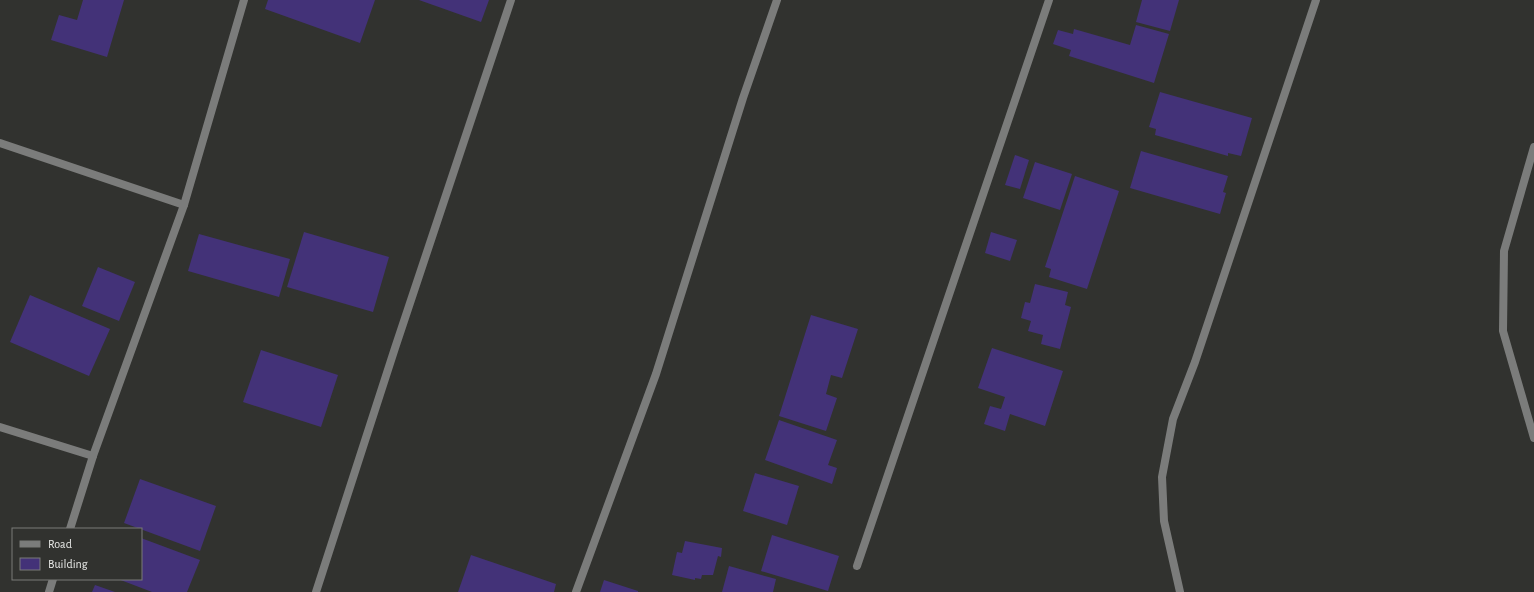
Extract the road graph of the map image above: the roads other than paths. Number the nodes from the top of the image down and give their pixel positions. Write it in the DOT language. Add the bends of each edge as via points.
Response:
graph roads {
  1 [pos="244,0"];
  2 [pos="511,0"];
  3 [pos="777,0"];
  4 [pos="1048,0"];
  5 [pos="1316,0"];
  6 [pos="0,143"];
  7 [pos="1534,147"];
  8 [pos="184,206"];
  9 [pos="0,427"];
  10 [pos="1534,438"];
  11 [pos="93,456"];
  12 [pos="70,528"];
  13 [pos="857,566"];
  14 [pos="53,580"];
  15 [pos="49,592"];
  16 [pos="316,592"];
  17 [pos="576,592"];
  18 [pos="1180,592"];
  1 -- 8 [label="street"];
  2 -- 16 [label="street"];
  3 -- 17 [label="street" via="743,98 656,374"];
  4 -- 13 [label="street"];
  5 -- 18 [label="street" via="1173,419 1162,477 1164,521"];
  6 -- 8 [label="street"];
  7 -- 10 [label="street" via="1504,251 1504,331"];
  8 -- 11 [label="street"];
  9 -- 11 [label="street"];
  11 -- 12 [label="street"];
  14 -- 15 [label="street"];
}
